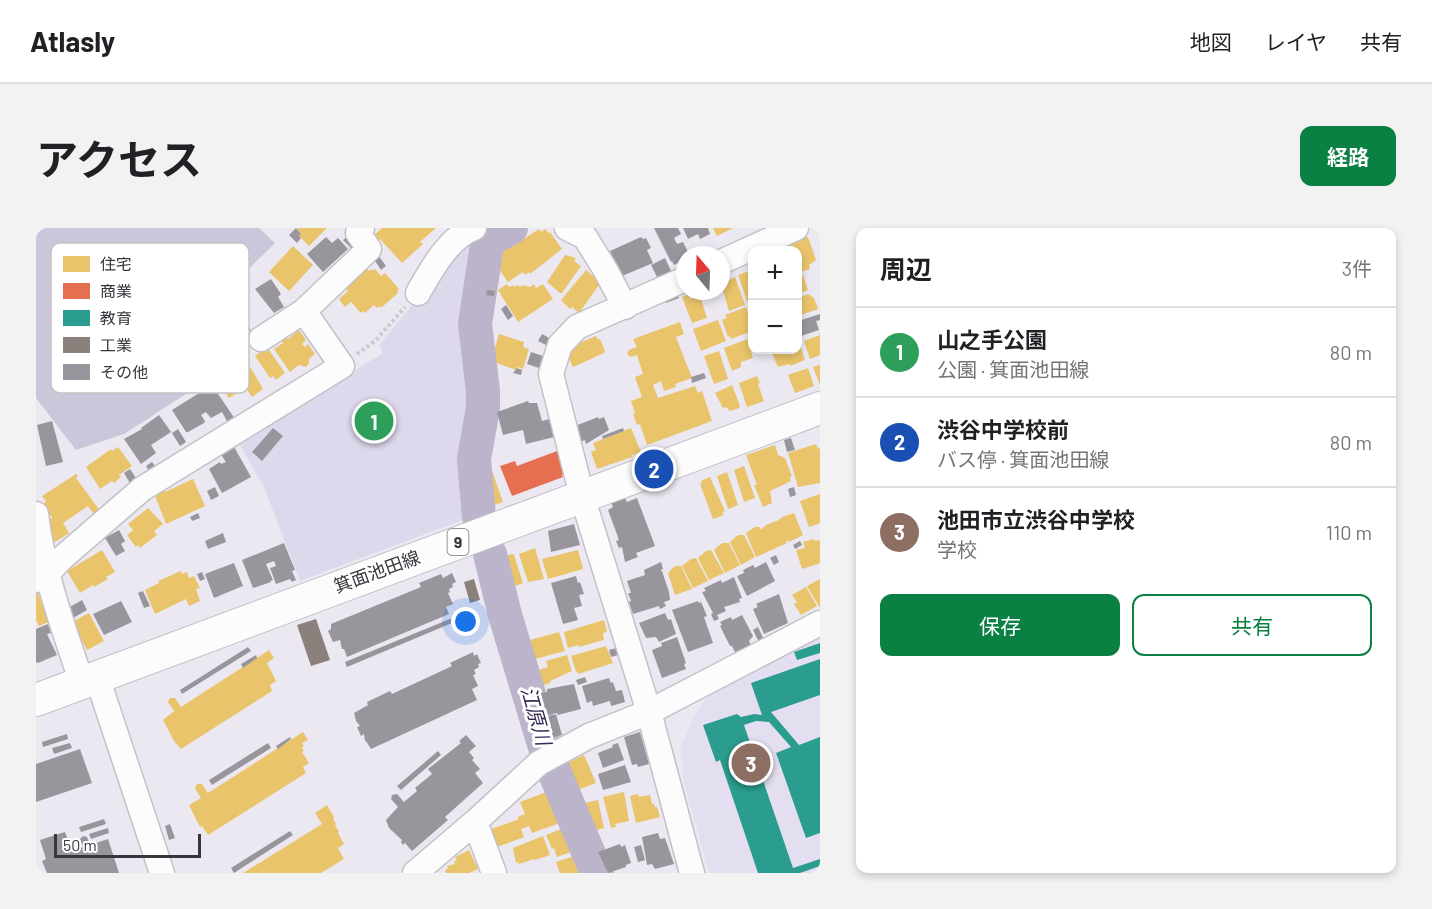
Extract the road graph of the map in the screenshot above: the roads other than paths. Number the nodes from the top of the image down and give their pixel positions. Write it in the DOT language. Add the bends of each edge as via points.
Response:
graph roads {
  1 [pos="362,228"];
  2 [pos="474,228"];
  3 [pos="796,228"];
  4 [pos="580,231"];
  5 [pos="730,258"];
  6 [pos="676,283"];
  7 [pos="418,293"];
  8 [pos="625,307"];
  9 [pos="304,311"];
  10 [pos="261,339"];
  11 [pos="820,408"];
  12 [pos="582,496"];
  13 [pos="36,514"];
  14 [pos="41,578"];
  15 [pos="820,623"];
  16 [pos="89,680"];
  17 [pos="36,700"];
  18 [pos="649,712"];
  19 [pos="475,822"];
  20 [pos="162,873"];
  21 [pos="415,873"];
  22 [pos="494,873"];
  23 [pos="692,873"];
  1 -- 9 [label="street" via="358,232 369,249"];
  2 -- 7 [label="street" via="465,231 450,247"];
  3 -- 5 [label="street"];
  4 -- 8 [label="street"];
  6 -- 8 [label="street"];
  8 -- 12 [label="street" via="577,327 560,345 551,374"];
  9 -- 10 [label="street"];
  9 -- 14 [label="street" via="342,366 142,489"];
  11 -- 12 [label="main road, 箕面池田線 / 9"];
  12 -- 16 [label="main road, 箕面池田線 / 9"];
  12 -- 18 [label="street"];
  13 -- 14 [label="street"];
  14 -- 16 [label="street"];
  15 -- 18 [label="street"];
  16 -- 17 [label="main road, 箕面池田線 / 9"];
  16 -- 20 [label="street"];
  18 -- 19 [label="street" via="589,736 539,763"];
  18 -- 23 [label="street"];
  19 -- 21 [label="street"];
  19 -- 22 [label="street"];
}
